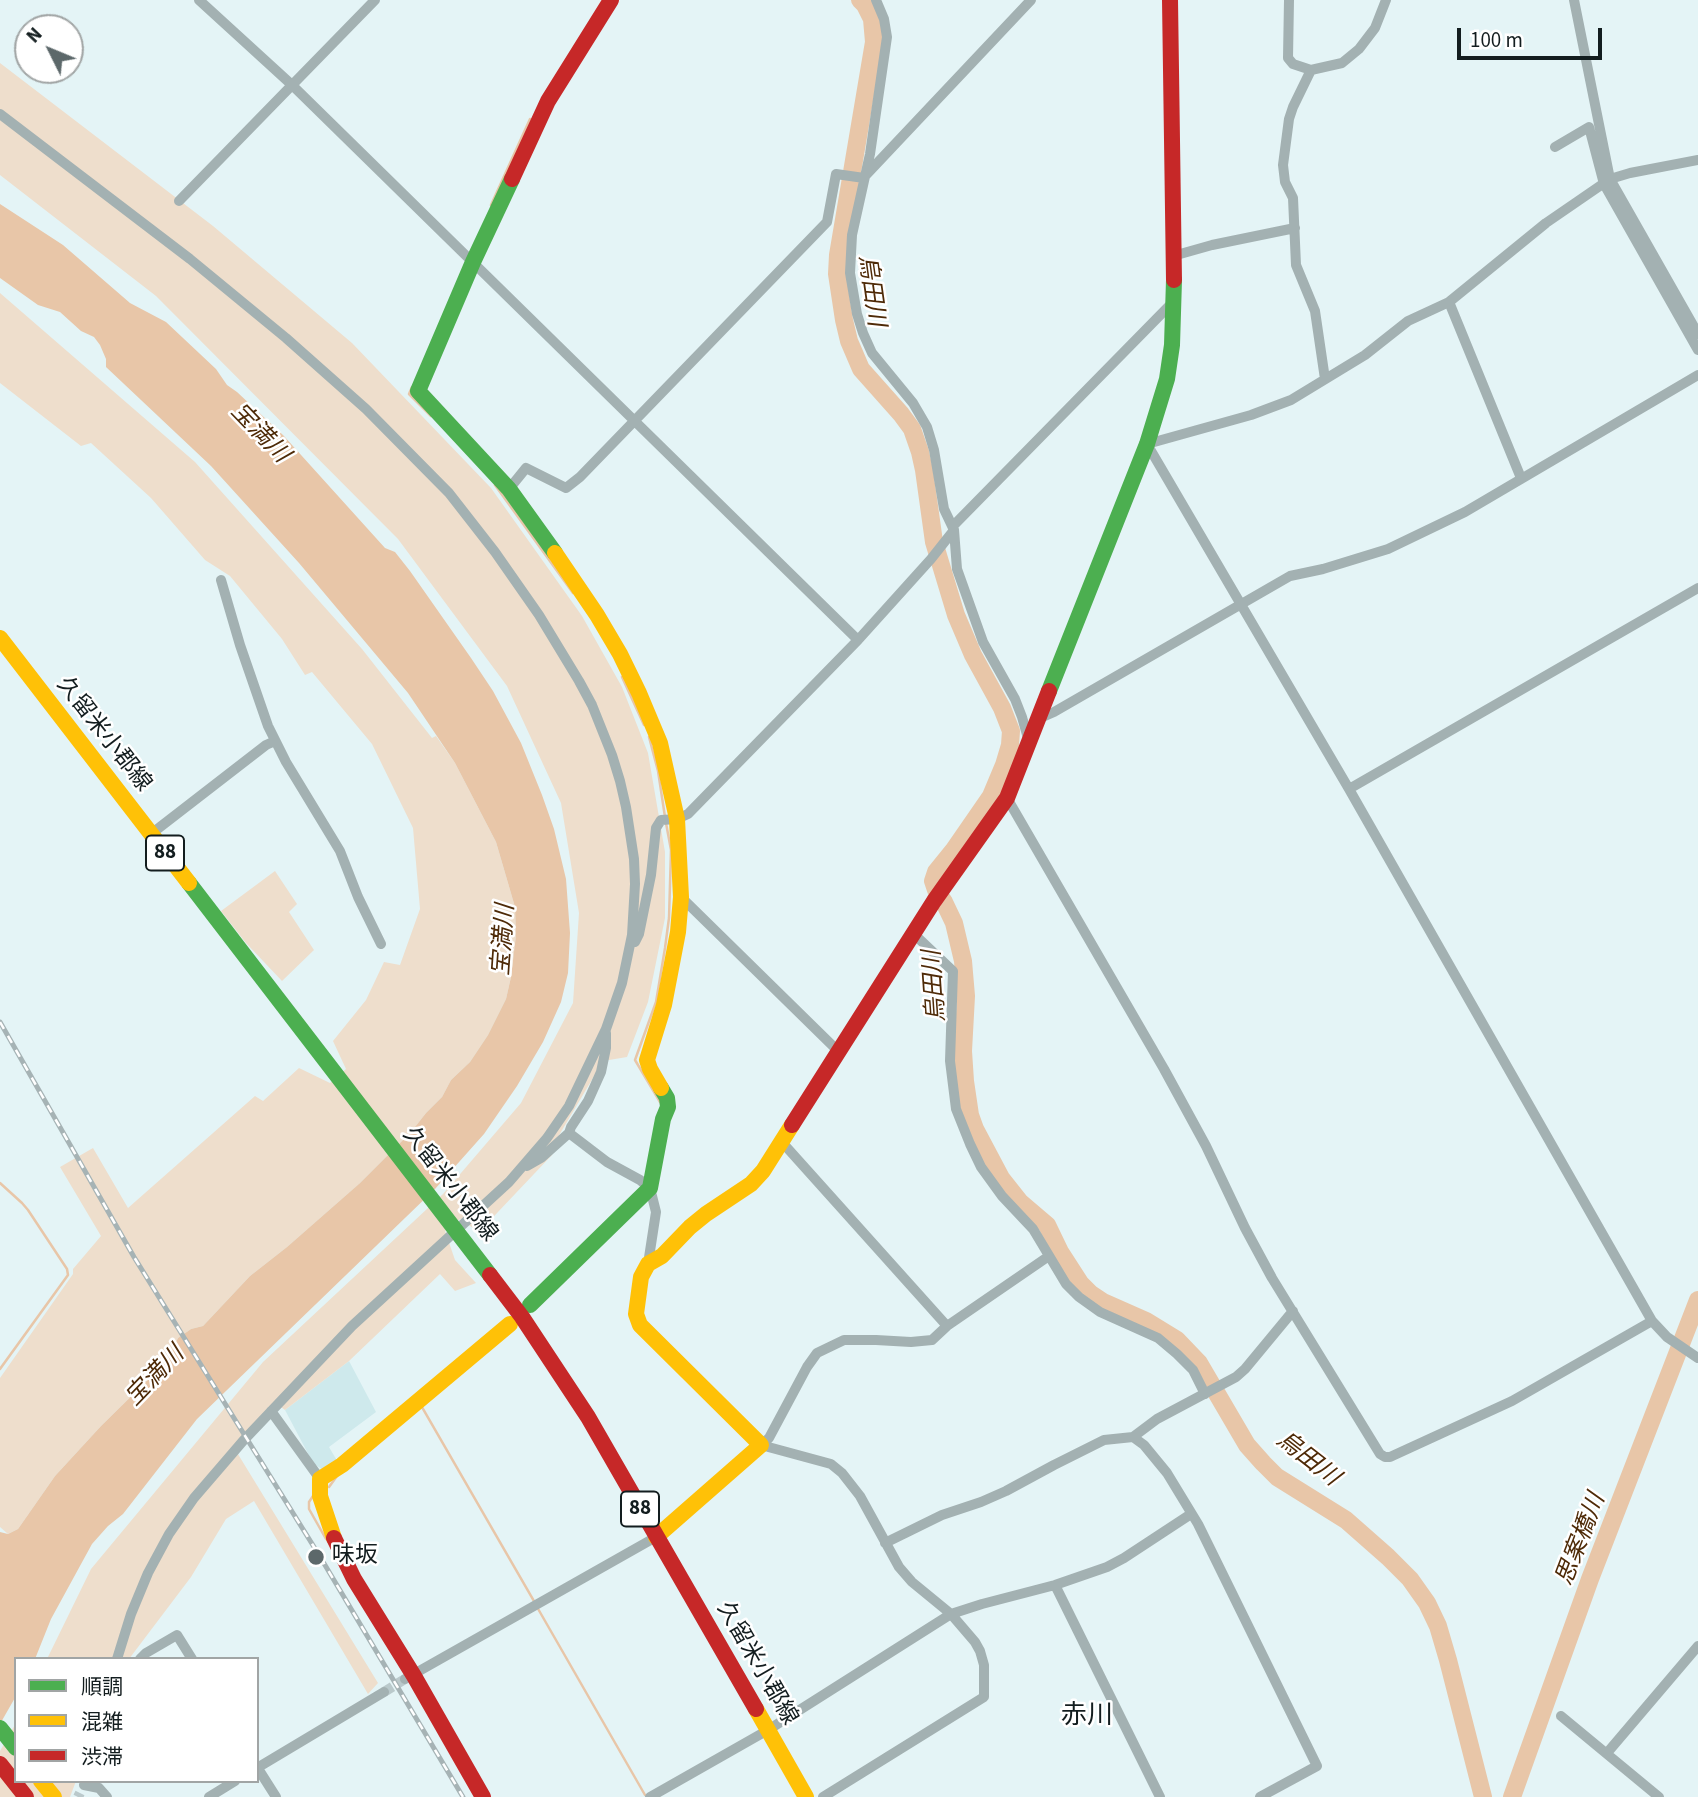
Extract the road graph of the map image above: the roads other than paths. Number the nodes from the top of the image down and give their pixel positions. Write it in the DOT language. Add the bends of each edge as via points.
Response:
graph roads {
  1 [pos="199,0"];
  2 [pos="375,0"];
  3 [pos="611,0"];
  4 [pos="876,0"];
  5 [pos="1031,0"];
  6 [pos="1170,0"];
  7 [pos="1289,0"];
  8 [pos="1386,0"];
  9 [pos="1574,0"];
  10 [pos="1311,70"];
  11 [pos="292,85"];
  12 [pos="0,114"];
  13 [pos="1555,148"];
  14 [pos="1698,160"];
  15 [pos="861,177"];
  16 [pos="1607,182"];
  17 [pos="179,201"];
  18 [pos="1295,228"];
  19 [pos="1173,256"];
  20 [pos="473,262"];
  21 [pos="1174,301"];
  22 [pos="1449,302"];
  23 [pos="1698,334"];
  24 [pos="1698,349"];
  25 [pos="1698,375"];
  26 [pos="1325,379"];
  27 [pos="635,420"];
  28 [pos="1147,444"];
  29 [pos="1521,478"];
  30 [pos="509,489"];
  31 [pos="954,528"];
  32 [pos="221,580"];
  33 [pos="1698,588"];
  34 [pos="1242,605"];
  35 [pos="0,638"];
  36 [pos="858,640"];
  37 [pos="1038,719"];
  38 [pos="275,741"];
  39 [pos="1029,742"];
  40 [pos="1349,789"];
  41 [pos="1007,798"];
  42 [pos="669,820"];
  43 [pos="150,834"];
  44 [pos="681,897"];
  45 [pos="913,933"];
  46 [pos="381,944"];
  47 [pos="628,959"];
  48 [pos="606,1029"];
  49 [pos="838,1051"];
  50 [pos="569,1133"];
  51 [pos="781,1141"];
  52 [pos="518,1171"];
  53 [pos="652,1196"];
  54 [pos="455,1229"];
  55 [pos="1049,1256"];
  56 [pos="648,1264"];
  57 [pos="530,1305"];
  58 [pos="1293,1311"];
  59 [pos="1652,1321"];
  60 [pos="510,1324"];
  61 [pos="947,1326"];
  62 [pos="1696,1356"];
  63 [pos="1207,1393"];
  64 [pos="271,1411"];
  65 [pos="1133,1437"];
  66 [pos="761,1445"];
  67 [pos="320,1479"];
  68 [pos="1191,1514"];
  69 [pos="656,1537"];
  70 [pos="885,1543"];
  71 [pos="1055,1585"];
  72 [pos="951,1614"];
  73 [pos="1698,1646"];
  74 [pos="118,1657"];
  75 [pos="141,1657"];
  76 [pos="191,1657"];
  77 [pos="410,1677"];
  78 [pos="384,1692"];
  79 [pos="1561,1716"];
  80 [pos="0,1728"];
  81 [pos="768,1730"];
  82 [pos="14,1746"];
  83 [pos="1607,1753"];
  84 [pos="0,1764"];
  85 [pos="259,1767"];
  86 [pos="259,1771"];
  87 [pos="14,1782"];
  88 [pos="15,1783"];
  89 [pos="232,1783"];
  90 [pos="100,1784"];
  91 [pos="83,1786"];
  92 [pos="26,1797"];
  93 [pos="107,1797"];
  94 [pos="209,1797"];
  95 [pos="276,1797"];
  96 [pos="483,1797"];
  97 [pos="650,1797"];
  98 [pos="806,1797"];
  99 [pos="823,1797"];
  100 [pos="1160,1797"];
  101 [pos="1260,1797"];
  102 [pos="1658,1797"];
  1 -- 11 [label="street"];
  2 -- 11 [label="street"];
  3 -- 20 [label="main road" via="548,100"];
  4 -- 15 [label="street" via="887,37 870,154"];
  5 -- 15 [label="street"];
  6 -- 19 [label="main road"];
  7 -- 10 [label="street" via="1288,58"];
  8 -- 10 [label="street" via="1359,50 1342,63"];
  9 -- 16 [label="street"];
  10 -- 18 [label="street" via="1293,107 1284,148 1285,182 1293,198"];
  11 -- 17 [label="street"];
  11 -- 20 [label="street"];
  12 -- 47 [label="street" via="190,259 316,364 449,493 495,552 579,681 612,755 634,859"];
  13 -- 16 [label="street" via="1589,127"];
  14 -- 16 [label="street"];
  15 -- 27 [label="street" via="836,174 827,222"];
  15 -- 31 [label="street" via="850,261 857,314 872,353 927,427 944,509"];
  16 -- 22 [label="street" via="1546,223"];
  16 -- 23 [label="street"];
  16 -- 24 [label="street"];
  18 -- 19 [label="street"];
  18 -- 26 [label="street" via="1296,265 1315,311"];
  19 -- 21 [label="main road"];
  20 -- 27 [label="street"];
  20 -- 30 [label="main road" via="418,391"];
  21 -- 28 [label="main road" via="1170,365"];
  21 -- 31 [label="street"];
  22 -- 26 [label="street" via="1408,321 1366,355"];
  22 -- 29 [label="street"];
  25 -- 29 [label="street"];
  26 -- 28 [label="street" via="1291,400 1251,415"];
  27 -- 30 [label="street" via="566,488 526,468"];
  27 -- 36 [label="street"];
  28 -- 34 [label="street"];
  28 -- 37 [label="main road"];
  29 -- 34 [label="street" via="1415,537 1290,576"];
  30 -- 42 [label="main road" via="566,568 639,693 660,743"];
  31 -- 36 [label="street"];
  31 -- 39 [label="street" via="957,569 971,612 1015,699"];
  32 -- 38 [label="street"];
  33 -- 40 [label="street"];
  34 -- 37 [label="street"];
  34 -- 40 [label="street"];
  35 -- 43 [label="main road, 久留米小郡線 / 88"];
  36 -- 42 [label="street" via="688,814"];
  37 -- 39 [label="main road"];
  38 -- 43 [label="street"];
  38 -- 46 [label="street" via="340,850"];
  39 -- 41 [label="main road"];
  40 -- 59 [label="street"];
  41 -- 45 [label="main road"];
  41 -- 58 [label="street" via="1164,1069"];
  42 -- 44 [label="main road"];
  42 -- 47 [label="street" via="656,828 639,934"];
  43 -- 54 [label="main road, 久留米小郡線 / 88"];
  44 -- 49 [label="street"];
  44 -- 53 [label="main road" via="673,965 647,1060 667,1098"];
  45 -- 49 [label="main road"];
  45 -- 55 [label="street" via="953,971 950,1061 957,1109 970,1144 981,1167 1033,1229"];
  47 -- 48 [label="street"];
  48 -- 50 [label="street" via="601,1072"];
  48 -- 52 [label="street" via="569,1106"];
  49 -- 51 [label="main road"];
  50 -- 52 [label="street"];
  50 -- 53 [label="street" via="640,1180"];
  51 -- 56 [label="main road" via="751,1184 706,1214"];
  51 -- 61 [label="street"];
  52 -- 54 [label="street"];
  53 -- 56 [label="street" via="656,1212"];
  53 -- 57 [label="main road"];
  54 -- 64 [label="street"];
  54 -- 69 [label="main road, 久留米小郡線 / 88" via="522,1317 588,1417"];
  55 -- 61 [label="street"];
  55 -- 63 [label="street" via="1079,1297 1100,1312 1158,1338 1193,1370"];
  56 -- 66 [label="main road" via="641,1277 636,1314 640,1325"];
  58 -- 59 [label="street" via="1385,1457 1511,1401"];
  58 -- 63 [label="street" via="1245,1369"];
  59 -- 62 [label="street"];
  60 -- 67 [label="main road"];
  61 -- 66 [label="street" via="932,1340 844,1340 817,1353"];
  63 -- 65 [label="street"];
  64 -- 67 [label="street"];
  64 -- 74 [label="street" via="194,1498 169,1534 139,1593"];
  65 -- 68 [label="street" via="1167,1473"];
  65 -- 70 [label="street" via="1104,1440 1006,1491"];
  66 -- 69 [label="main road"];
  66 -- 70 [label="street" via="831,1464 860,1496"];
  67 -- 77 [label="main road" via="320,1496 334,1539"];
  68 -- 71 [label="street" via="1107,1567"];
  68 -- 101 [label="street" via="1318,1766"];
  69 -- 77 [label="street"];
  69 -- 81 [label="main road, 久留米小郡線 / 88"];
  70 -- 72 [label="street" via="912,1582"];
  71 -- 72 [label="street"];
  71 -- 100 [label="street"];
  72 -- 81 [label="street"];
  72 -- 99 [label="street" via="980,1651 984,1697"];
  73 -- 83 [label="street"];
  75 -- 76 [label="street" via="177,1635"];
  77 -- 96 [label="main road"];
  78 -- 85 [label="street"];
  79 -- 83 [label="street"];
  80 -- 82 [label="main road"];
  81 -- 97 [label="street"];
  81 -- 98 [label="main road, 久留米小郡線 / 88"];
  83 -- 102 [label="street"];
  84 -- 87 [label="main road"];
  86 -- 95 [label="street"];
  88 -- 92 [label="main road"];
  89 -- 94 [label="street"];
  90 -- 91 [label="street"];
  90 -- 93 [label="street"];
}
